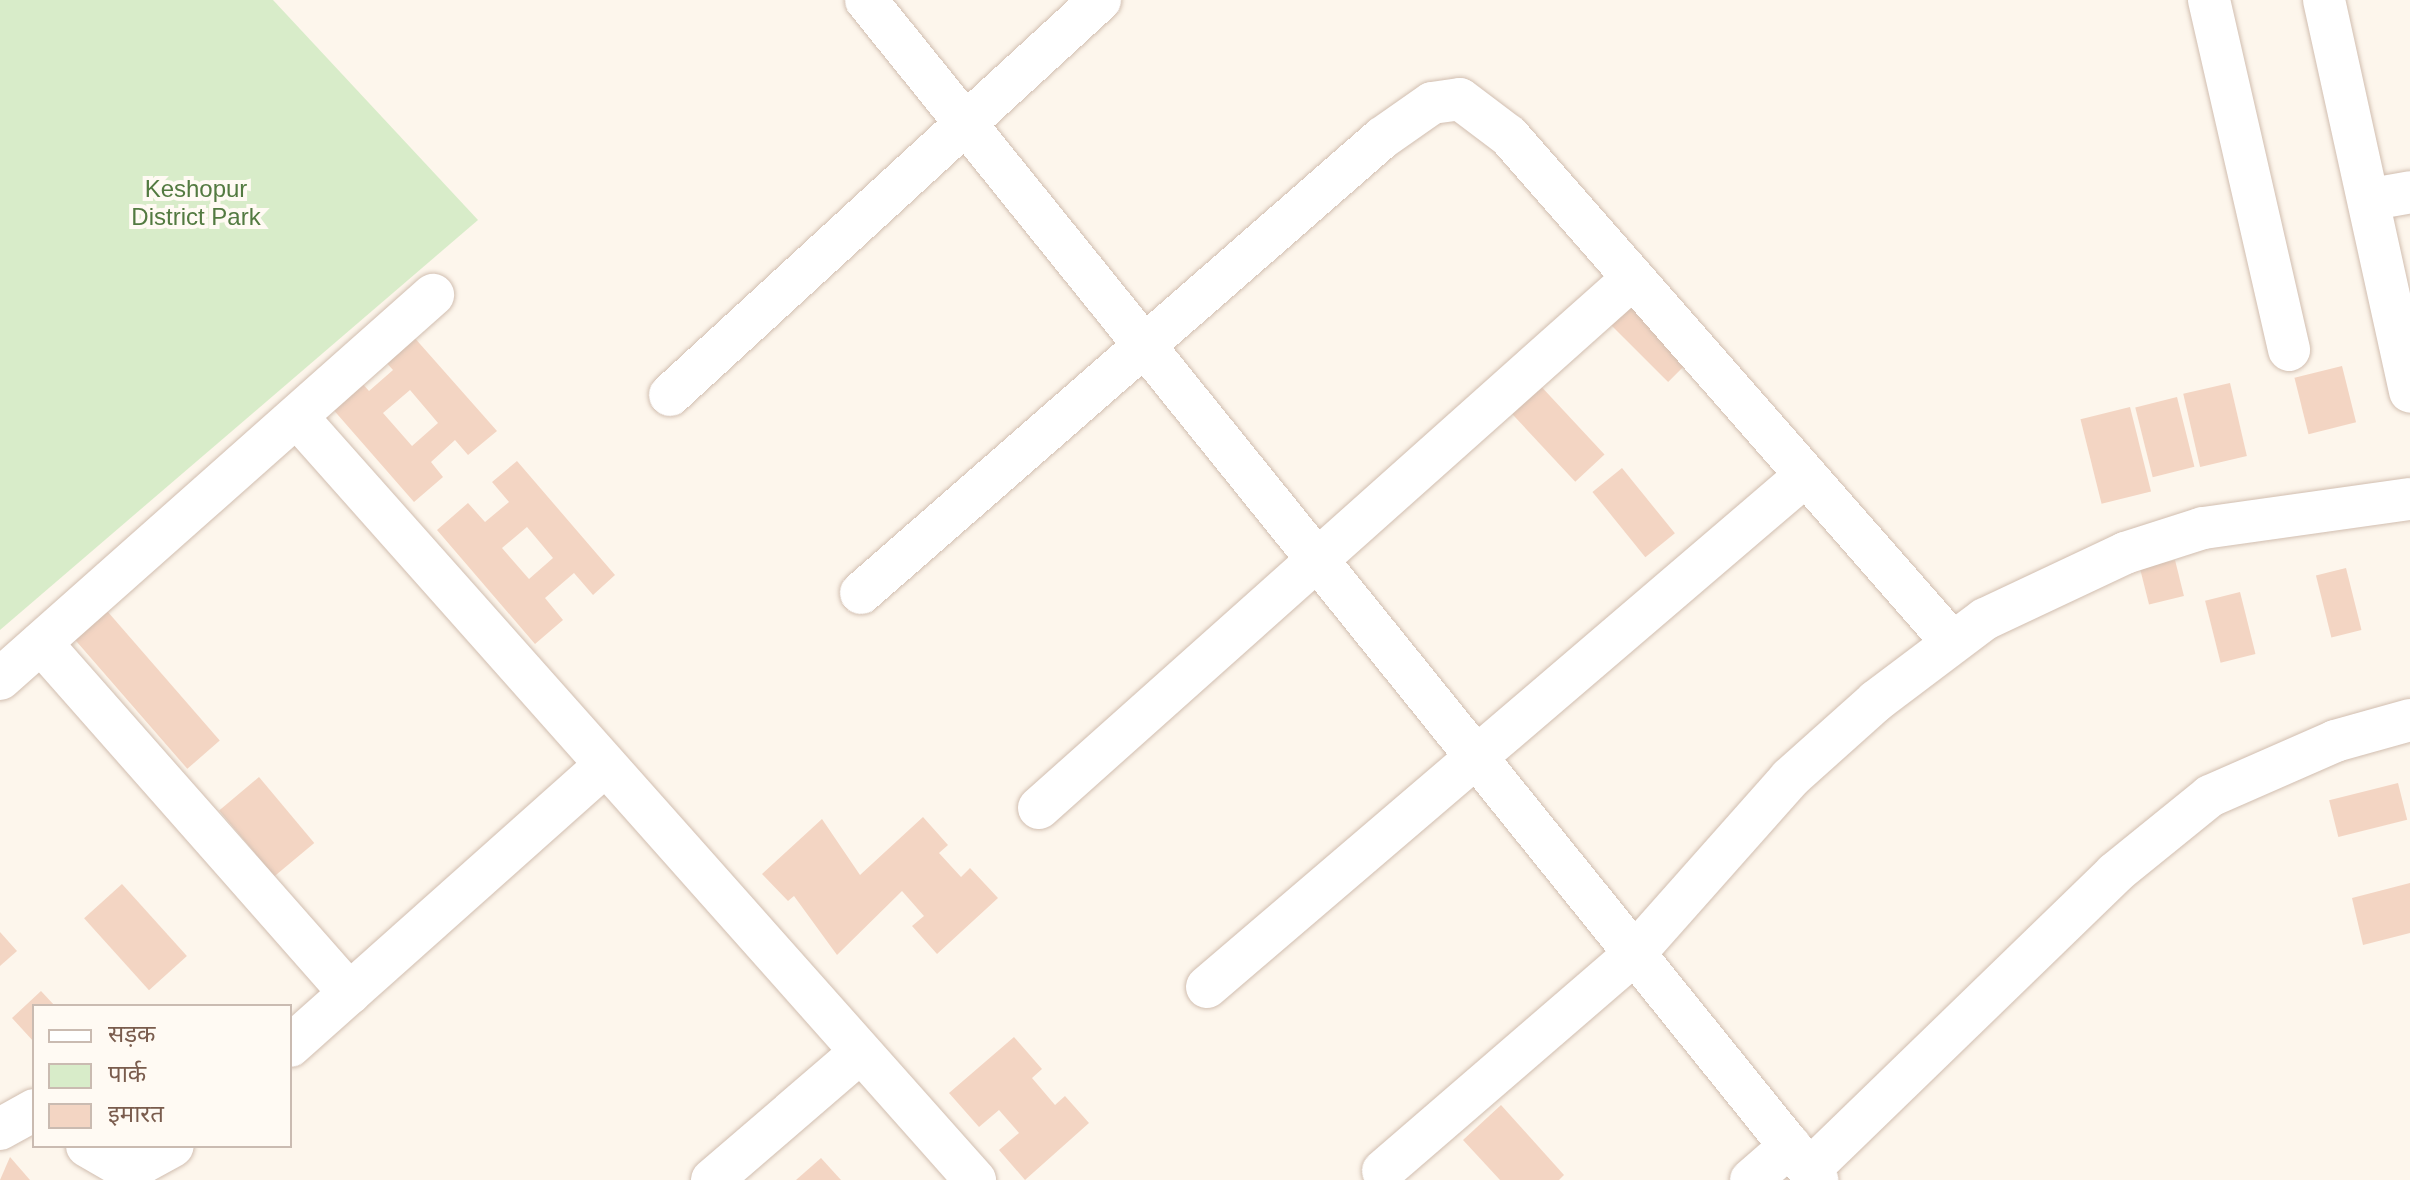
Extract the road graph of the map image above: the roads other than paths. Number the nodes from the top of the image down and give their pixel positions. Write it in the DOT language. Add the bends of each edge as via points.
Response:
graph roads {
  1 [pos="866,0"];
  2 [pos="1100,0"];
  3 [pos="2209,0"];
  4 [pos="2324,0"];
  5 [pos="967,127"];
  6 [pos="2391,195"];
  7 [pos="1633,278"];
  8 [pos="433,295"];
  9 [pos="1146,350"];
  10 [pos="2289,350"];
  11 [pos="2410,392"];
  12 [pos="670,395"];
  13 [pos="297,417"];
  14 [pos="1806,475"];
  15 [pos="2410,499"];
  16 [pos="1315,558"];
  17 [pos="861,593"];
  18 [pos="1952,642"];
  19 [pos="41,643"];
  20 [pos="0,679"];
  21 [pos="2410,720"];
  22 [pos="1475,757"];
  23 [pos="605,765"];
  24 [pos="1039,808"];
  25 [pos="1634,954"];
  26 [pos="1207,987"];
  27 [pos="350,993"];
  28 [pos="292,1044"];
  29 [pos="861,1052"];
  30 [pos="32,1111"];
  31 [pos="0,1129"];
  32 [pos="91,1148"];
  33 [pos="155,1163"];
  34 [pos="1805,1166"];
  35 [pos="1383,1171"];
  36 [pos="712,1180"];
  37 [pos="975,1180"];
  38 [pos="1751,1180"];
  1 -- 5 [label="street"];
  2 -- 5 [label="street"];
  3 -- 10 [label="street"];
  4 -- 6 [label="street"];
  5 -- 9 [label="street"];
  5 -- 12 [label="street"];
  6 -- 11 [label="street"];
  7 -- 9 [label="street" via="1509,136 1460,99 1432,103 1382,138"];
  7 -- 14 [label="street"];
  7 -- 16 [label="street"];
  8 -- 13 [label="street"];
  9 -- 16 [label="street"];
  9 -- 17 [label="street"];
  13 -- 19 [label="street"];
  13 -- 23 [label="street"];
  14 -- 18 [label="street"];
  14 -- 22 [label="street"];
  15 -- 18 [label="street" via="2203,528 2125,553"];
  16 -- 22 [label="street"];
  16 -- 24 [label="street"];
  18 -- 25 [label="street" via="1790,778"];
  19 -- 20 [label="street"];
  19 -- 27 [label="street"];
  21 -- 34 [label="street" via="2335,741 2210,796 2115,873"];
  22 -- 25 [label="street"];
  22 -- 26 [label="street"];
  23 -- 27 [label="street"];
  23 -- 29 [label="street"];
  25 -- 34 [label="street"];
  25 -- 35 [label="street"];
  27 -- 28 [label="street"];
  29 -- 36 [label="street"];
  29 -- 37 [label="street"];
  30 -- 31 [label="street"];
  32 -- 33 [label="street" via="117,1163"];
  34 -- 38 [label="street"];
}
